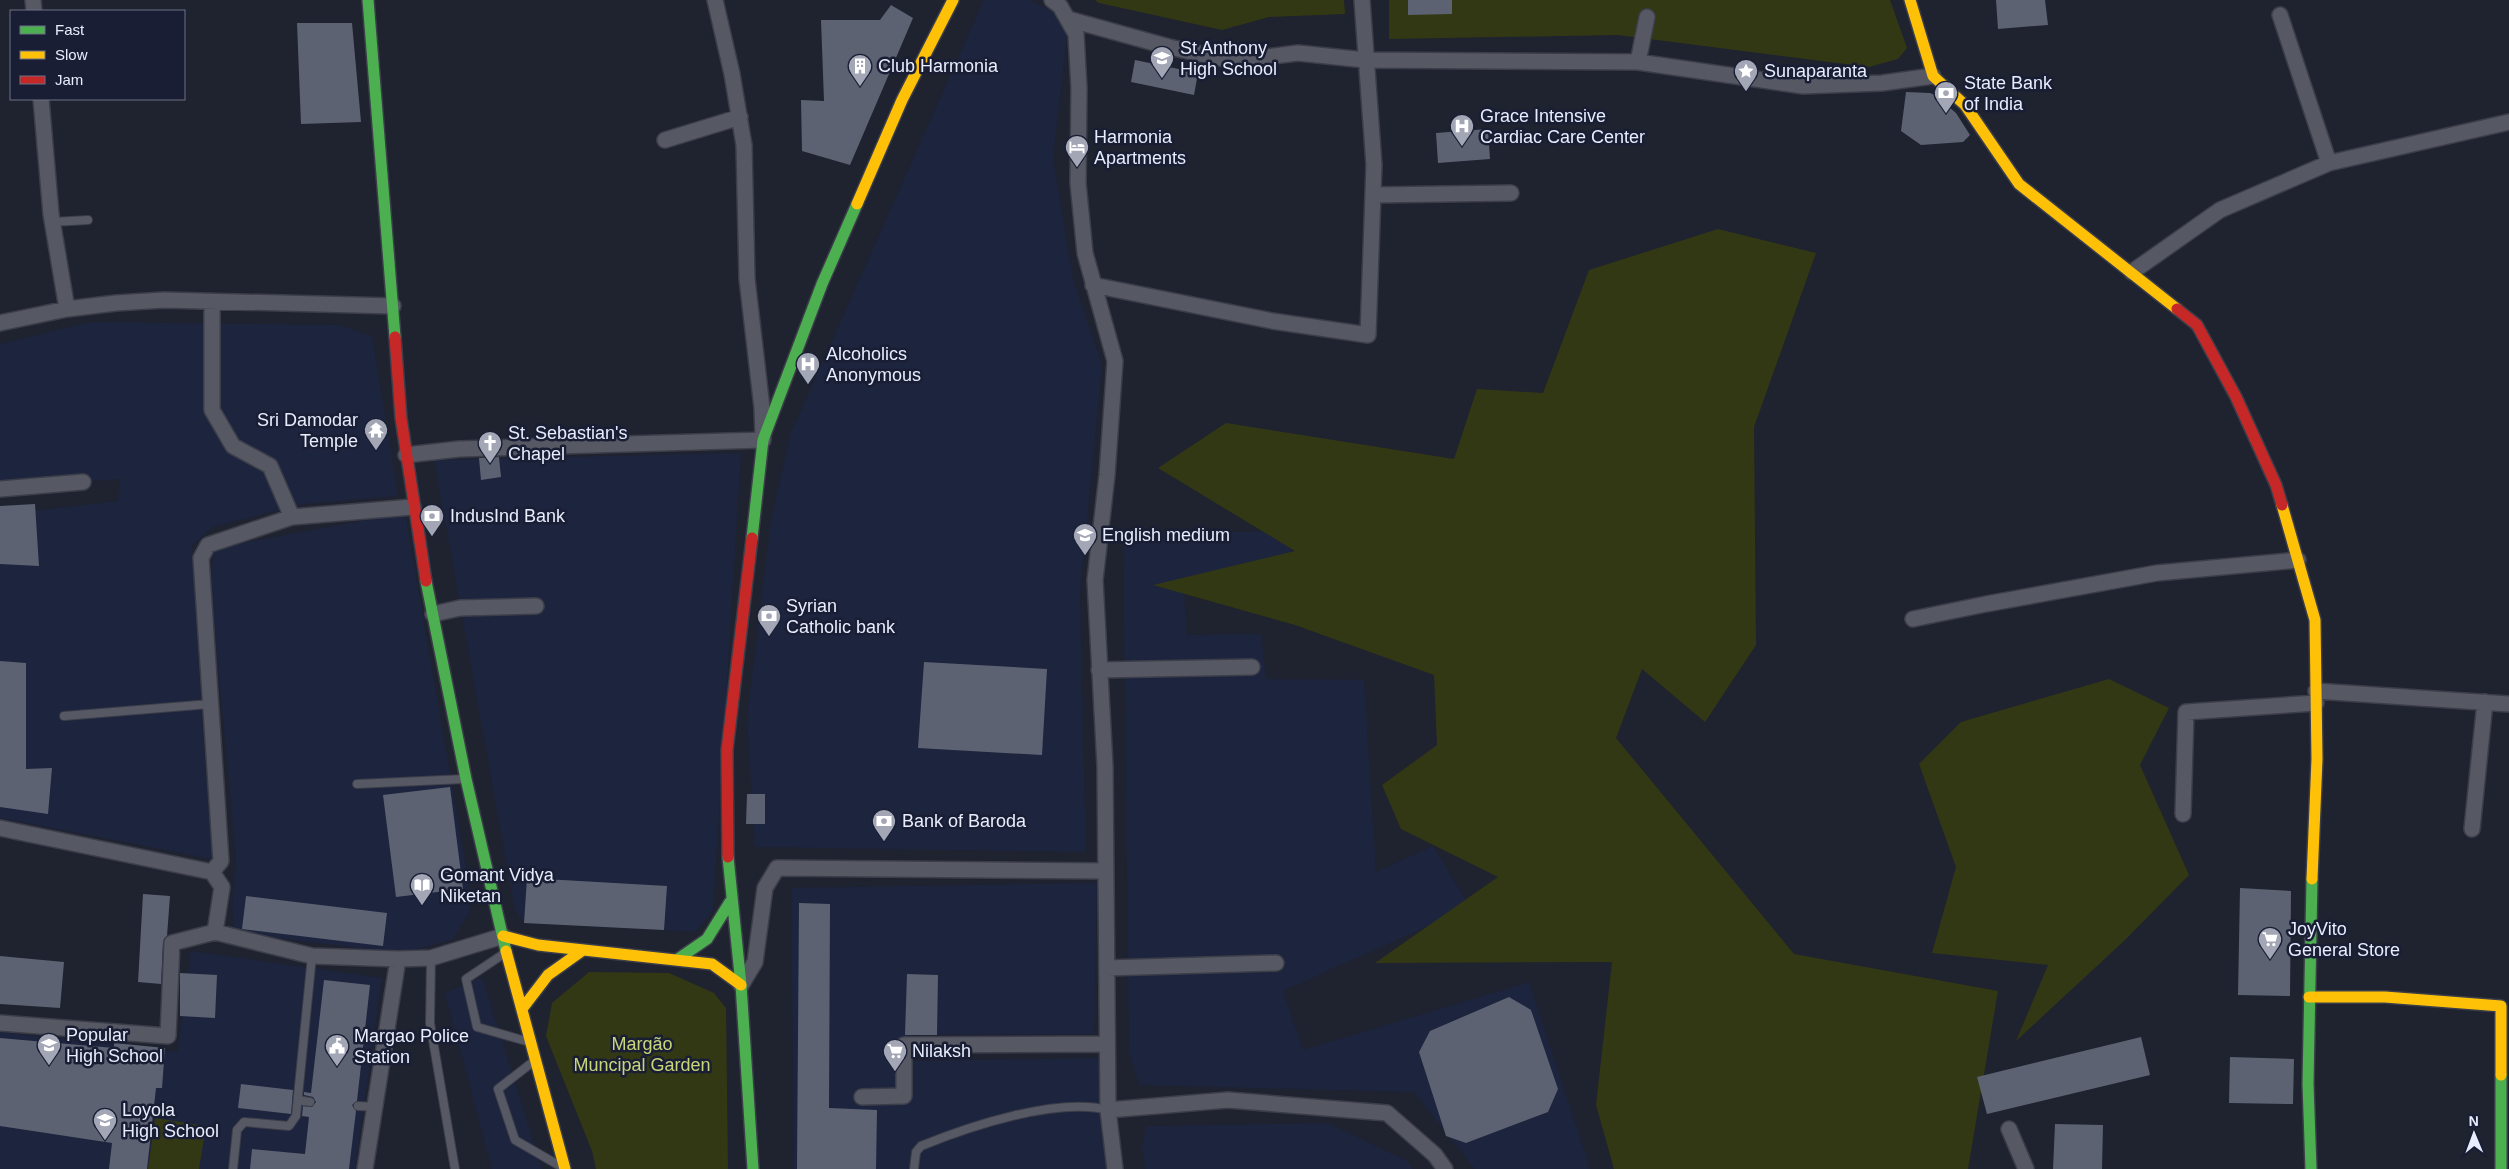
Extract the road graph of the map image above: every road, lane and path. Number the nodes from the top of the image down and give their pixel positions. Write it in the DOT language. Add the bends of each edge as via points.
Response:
graph roads {
  1 [pos="368,0"];
  2 [pos="715,0"];
  3 [pos="953,0"];
  4 [pos="1052,0"];
  5 [pos="1362,0"];
  6 [pos="1910,0"];
  7 [pos="2280,15"];
  8 [pos="1647,18"];
  9 [pos="1068,19"];
  10 [pos="1365,60"];
  11 [pos="1638,62"];
  12 [pos="1933,76"];
  13 [pos="41,100"];
  14 [pos="740,117"];
  15 [pos="2509,122"];
  16 [pos="666,140"];
  17 [pos="2329,163"];
  18 [pos="1511,193"];
  19 [pos="1373,195"];
  20 [pos="88,220"];
  21 [pos="52,222"];
  22 [pos="2132,272"];
  23 [pos="1094,284"];
  24 [pos="212,302"];
  25 [pos="393,306"];
  26 [pos="67,308"];
  27 [pos="0,323"];
  28 [pos="763,440"];
  29 [pos="406,455"];
  30 [pos="83,482"];
  31 [pos="0,489"];
  32 [pos="413,507"];
  33 [pos="292,517"];
  34 [pos="2298,560"];
  35 [pos="536,606"];
  36 [pos="432,614"];
  37 [pos="1913,619"];
  38 [pos="1252,667"];
  39 [pos="1099,670"];
  40 [pos="2316,697"];
  41 [pos="2485,702"];
  42 [pos="210,704"];
  43 [pos="2509,704"];
  44 [pos="64,716"];
  45 [pos="466,779"];
  46 [pos="357,784"];
  47 [pos="2183,814"];
  48 [pos="0,828"];
  49 [pos="2472,829"];
  50 [pos="1106,871"];
  51 [pos="212,872"];
  52 [pos="730,902"];
  53 [pos="215,932"];
  54 [pos="503,936"];
  55 [pos="583,950"];
  56 [pos="506,952"];
  57 [pos="312,956"];
  58 [pos="431,958"];
  59 [pos="678,959"];
  60 [pos="398,960"];
  61 [pos="1276,963"];
  62 [pos="1107,968"];
  63 [pos="741,984"];
  64 [pos="2309,997"];
  65 [pos="2505,1006"];
  66 [pos="522,1008"];
  67 [pos="0,1023"];
  68 [pos="531,1042"];
  69 [pos="1107,1044"];
  70 [pos="535,1060"];
  71 [pos="862,1097"];
  72 [pos="298,1100"];
  73 [pos="310,1102"];
  74 [pos="358,1106"];
  75 [pos="376,1107"];
  76 [pos="1108,1110"];
  77 [pos="2505,1127"];
  78 [pos="2009,1129"];
  79 [pos="564,1168"];
  80 [pos="233,1169"];
  81 [pos="365,1169"];
  82 [pos="455,1169"];
  83 [pos="753,1169"];
  84 [pos="914,1169"];
  85 [pos="1114,1169"];
  86 [pos="1444,1169"];
  87 [pos="2026,1169"];
  88 [pos="2311,1169"];
  89 [pos="2501,1169"];
  1 -- 25 [label="main road"];
  2 -- 14 [label="street"];
  3 -- 28 [label="main road" via="902,100 822,284"];
  4 -- 9 [label="street"];
  5 -- 10 [label="street"];
  6 -- 12 [label="main road"];
  7 -- 17 [label="street"];
  8 -- 11 [label="street"];
  9 -- 10 [label="street" via="1170,47 1233,60 1298,53"];
  9 -- 23 [label="street" via="1076,34 1078,183 1084,253"];
  10 -- 11 [label="street"];
  10 -- 19 [label="street" via="1374,165"];
  11 -- 12 [label="street" via="1803,86 1882,83"];
  12 -- 22 [label="main road" via="1965,105 2019,184"];
  13 -- 21 [label="street"];
  14 -- 16 [label="street"];
  14 -- 28 [label="street" via="744,145 747,279"];
  15 -- 17 [label="street"];
  17 -- 22 [label="street" via="2220,210"];
  18 -- 19 [label="street"];
  19 -- 23 [label="street" via="1368,335 1272,322"];
  20 -- 21 [label="lane"];
  21 -- 26 [label="street"];
  22 -- 34 [label="main road" via="2197,324 2236,398 2276,486"];
  23 -- 39 [label="street" via="1115,361 1095,580"];
  24 -- 25 [label="street"];
  24 -- 26 [label="street" via="116,302"];
  24 -- 33 [label="street" via="212,410 234,446 270,466"];
  25 -- 29 [label="main road" via="400,418"];
  26 -- 27 [label="street"];
  28 -- 29 [label="street" via="458,449"];
  28 -- 52 [label="main road" via="727,750"];
  29 -- 32 [label="main road"];
  30 -- 31 [label="street"];
  32 -- 33 [label="street"];
  32 -- 36 [label="main road"];
  33 -- 42 [label="street" via="208,545 201,558"];
  34 -- 37 [label="street" via="2157,573"];
  34 -- 40 [label="main road" via="2315,620"];
  35 -- 36 [label="street" via="460,608"];
  36 -- 45 [label="main road"];
  38 -- 39 [label="street"];
  39 -- 50 [label="street" via="1105,766"];
  40 -- 41 [label="street"];
  40 -- 47 [label="street" via="2186,712"];
  40 -- 64 [label="main road"];
  41 -- 43 [label="street"];
  41 -- 49 [label="street"];
  42 -- 44 [label="lane"];
  42 -- 51 [label="street" via="222,861"];
  45 -- 46 [label="lane"];
  45 -- 54 [label="main road"];
  48 -- 51 [label="street"];
  50 -- 62 [label="street"];
  50 -- 63 [label="street" via="777,868 765,888 755,962"];
  51 -- 53 [label="street" via="222,887"];
  52 -- 59 [label="main road" via="707,939"];
  52 -- 63 [label="main road"];
  53 -- 57 [label="street"];
  53 -- 67 [label="street" via="172,943 168,1036"];
  54 -- 55 [label="main road" via="538,946"];
  54 -- 56 [label="main road"];
  54 -- 58 [label="street"];
  55 -- 59 [label="main road"];
  55 -- 66 [label="main road" via="537,985"];
  56 -- 66 [label="main road"];
  56 -- 68 [label="lane" via="466,979 477,1027"];
  57 -- 60 [label="street"];
  57 -- 72 [label="lane"];
  58 -- 60 [label="street"];
  58 -- 82 [label="lane" via="430,1023"];
  59 -- 63 [label="main road" via="712,964"];
  60 -- 75 [label="street"];
  61 -- 62 [label="street"];
  62 -- 69 [label="street"];
  63 -- 83 [label="main road"];
  64 -- 65 [label="main road" via="2385,997"];
  64 -- 88 [label="main road"];
  65 -- 77 [label="main road"];
  66 -- 68 [label="main road"];
  68 -- 70 [label="main road"];
  69 -- 71 [label="street" via="904,1045 904,1096"];
  69 -- 76 [label="street"];
  70 -- 79 [label="main road"];
  70 -- 79 [label="lane" via="498,1089 515,1140"];
  72 -- 73 [label="lane"];
  72 -- 80 [label="lane" via="296,1116 290,1126 239,1124"];
  74 -- 75 [label="lane"];
  75 -- 81 [label="street"];
  76 -- 84 [label="lane" via="1068,1106 974,1127 921,1146 916,1152"];
  76 -- 85 [label="street"];
  76 -- 86 [label="street" via="1228,1100 1387,1114 1435,1155"];
  77 -- 89 [label="main road"];
  78 -- 87 [label="street"];
}
